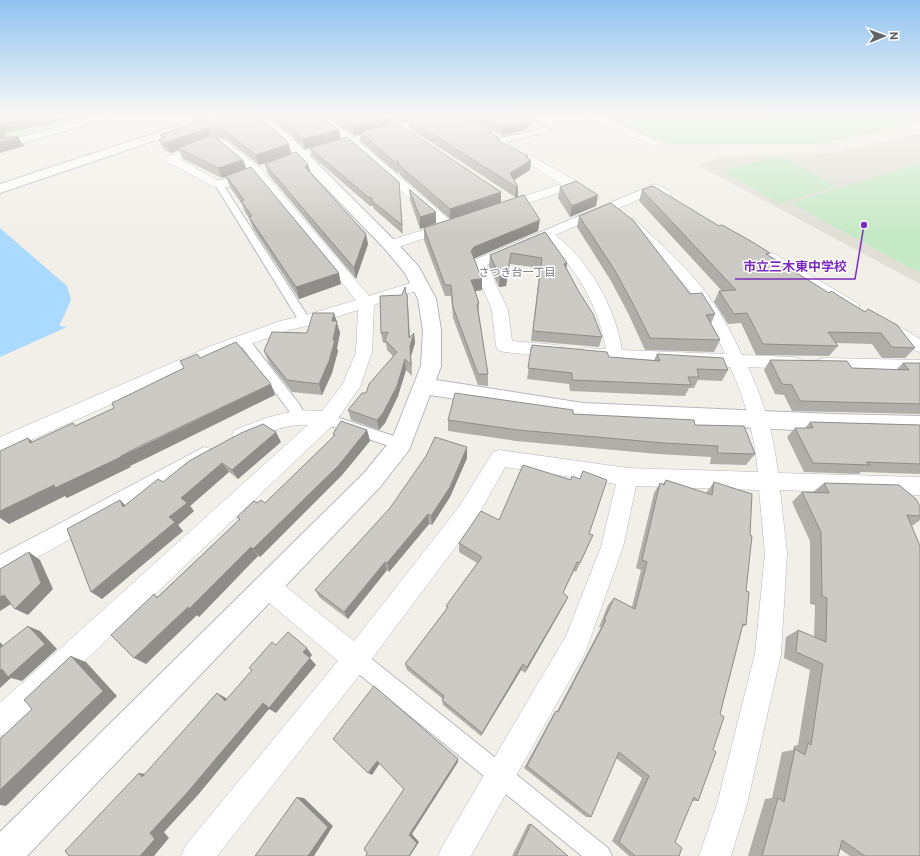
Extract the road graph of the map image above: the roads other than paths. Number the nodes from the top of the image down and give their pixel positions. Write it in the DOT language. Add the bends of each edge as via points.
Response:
graph roads {
  1 [pos="98,156"];
  2 [pos="178,156"];
  3 [pos="243,156"];
  4 [pos="298,156"];
  5 [pos="369,156"];
  6 [pos="525,156"];
  7 [pos="264,169"];
  8 [pos="218,183"];
  9 [pos="572,184"];
  10 [pos="0,189"];
  11 [pos="500,195"];
  12 [pos="675,201"];
  13 [pos="514,204"];
  14 [pos="609,206"];
  15 [pos="492,211"];
  16 [pos="462,221"];
  17 [pos="448,226"];
  18 [pos="546,235"];
  19 [pos="390,245"];
  20 [pos="757,249"];
  21 [pos="420,284"];
  22 [pos="366,302"];
  23 [pos="305,321"];
  24 [pos="243,340"];
  25 [pos="920,346"];
  26 [pos="616,356"];
  27 [pos="736,362"];
  28 [pos="920,366"];
  29 [pos="424,386"];
  30 [pos="298,417"];
  31 [pos="326,418"];
  32 [pos="759,419"];
  33 [pos="920,425"];
  34 [pos="402,444"];
  35 [pos="0,446"];
  36 [pos="628,477"];
  37 [pos="768,481"];
  38 [pos="915,492"];
  39 [pos="0,566"];
  40 [pos="267,586"];
  41 [pos="356,659"];
  42 [pos="0,722"];
  43 [pos="500,775"];
  44 [pos="2,856"];
  45 [pos="197,856"];
  46 [pos="454,856"];
  47 [pos="600,856"];
  48 [pos="715,856"];
  1 -- 10 [label="street"];
  2 -- 8 [label="street" via="170,159"];
  3 -- 7 [label="street"];
  4 -- 19 [label="street"];
  5 -- 17 [label="street"];
  6 -- 9 [label="street"];
  7 -- 8 [label="street" via="224,184"];
  7 -- 22 [label="street"];
  8 -- 23 [label="street"];
  9 -- 13 [label="street"];
  9 -- 14 [label="street"];
  11 -- 13 [label="street"];
  12 -- 14 [label="street" via="655,188"];
  13 -- 15 [label="street"];
  14 -- 18 [label="street"];
  14 -- 27 [label="street" via="665,255 695,288 719,324"];
  16 -- 17 [label="street"];
  17 -- 19 [label="street"];
  18 -- 26 [label="street" via="556,241 586,277 608,324"];
  18 -- 26 [label="street" via="479,263 500,310 504,346"];
  19 -- 21 [label="street" via="413,271"];
  20 -- 25 [label="street"];
  21 -- 22 [label="street"];
  21 -- 29 [label="street" via="427,299 432,330 431,366"];
  22 -- 23 [label="street"];
  22 -- 31 [label="street" via="364,352 352,387"];
  23 -- 24 [label="street"];
  24 -- 30 [label="street" via="295,409"];
  24 -- 35 [label="street"];
  26 -- 27 [label="street"];
  27 -- 28 [label="street"];
  27 -- 32 [label="street"];
  29 -- 32 [label="street" via="583,411"];
  29 -- 34 [label="street"];
  30 -- 31 [label="street"];
  30 -- 39 [label="street" via="266,425 239,436"];
  31 -- 34 [label="street"];
  31 -- 42 [label="street"];
  32 -- 33 [label="street"];
  32 -- 37 [label="street"];
  34 -- 40 [label="street" via="372,480"];
  36 -- 37 [label="street"];
  36 -- 41 [label="street" via="500,458 467,514"];
  36 -- 43 [label="street" via="612,547 576,644"];
  37 -- 38 [label="street"];
  37 -- 48 [label="street" via="776,553 768,654 732,804"];
  40 -- 41 [label="street"];
  40 -- 44 [label="street"];
  41 -- 43 [label="street"];
  41 -- 45 [label="street"];
  43 -- 46 [label="street"];
  43 -- 47 [label="street"];
}
